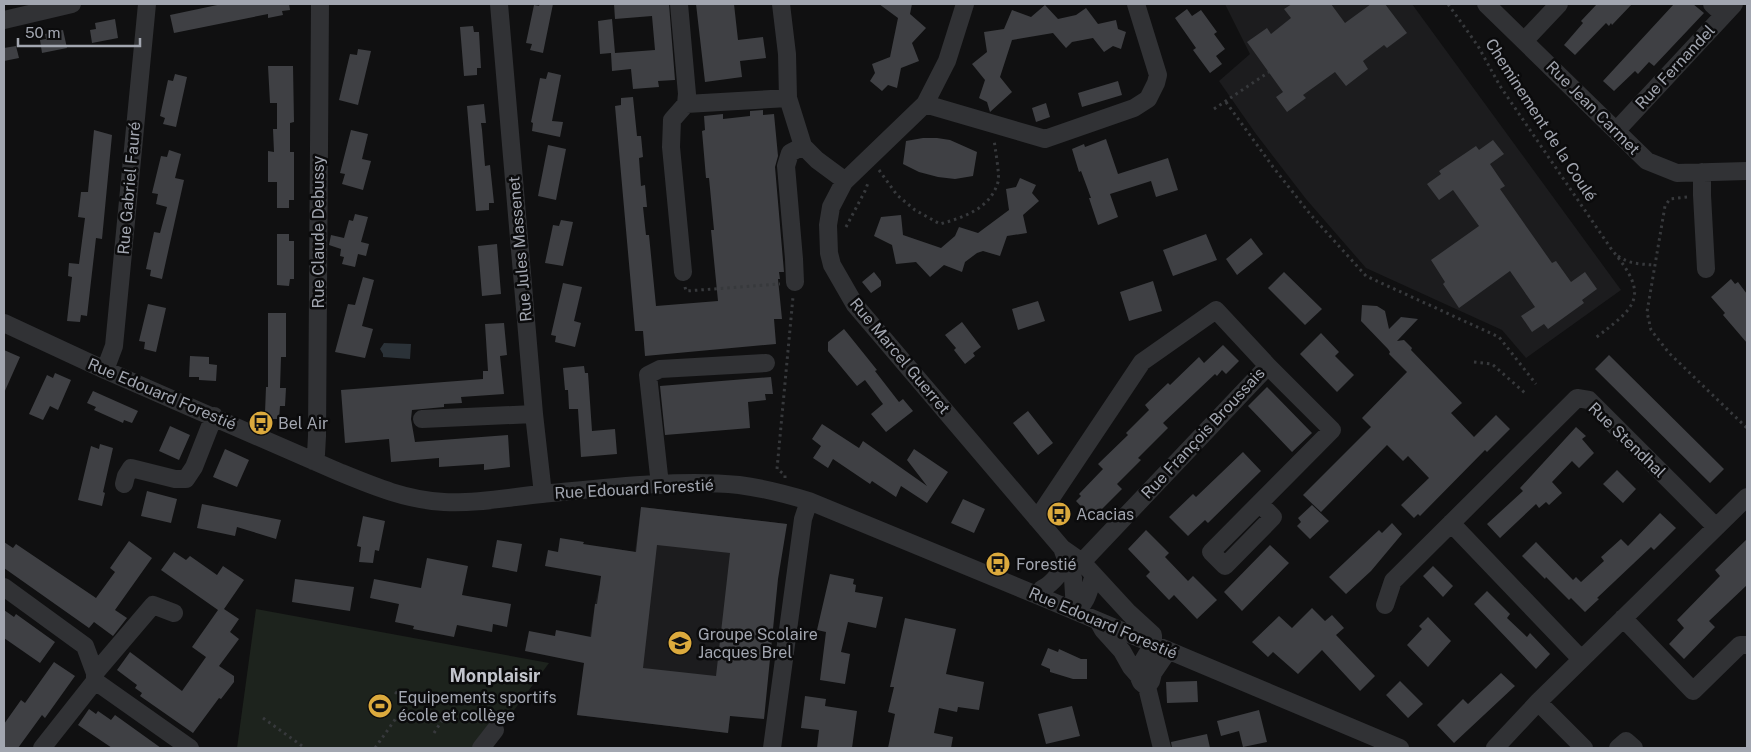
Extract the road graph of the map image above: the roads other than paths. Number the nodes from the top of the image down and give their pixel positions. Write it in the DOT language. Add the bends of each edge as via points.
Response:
graph roads {
  1 [pos="70,4"];
  2 [pos="147,4"];
  3 [pos="320,4"];
  4 [pos="499,4"];
  5 [pos="679,4"];
  6 [pos="781,4"];
  7 [pos="965,4"];
  8 [pos="1136,4"];
  9 [pos="1486,4"];
  10 [pos="1559,4"];
  11 [pos="1723,7"];
  12 [pos="4,20"];
  13 [pos="1525,40"];
  14 [pos="788,98"];
  15 [pos="686,104"];
  16 [pos="925,104"];
  17 [pos="1616,131"];
  18 [pos="803,146"];
  19 [pos="1747,171"];
  20 [pos="1702,172"];
  21 [pos="844,182"];
  22 [pos="1706,269"];
  23 [pos="683,272"];
  24 [pos="794,282"];
  25 [pos="4,323"];
  26 [pos="766,363"];
  27 [pos="1268,366"];
  28 [pos="105,370"];
  29 [pos="534,414"];
  30 [pos="214,416"];
  31 [pos="422,419"];
  32 [pos="313,461"];
  33 [pos="124,484"];
  34 [pos="660,485"];
  35 [pos="543,494"];
  36 [pos="1747,497"];
  37 [pos="809,501"];
  38 [pos="1260,504"];
  39 [pos="1037,519"];
  40 [pos="1451,523"];
  41 [pos="1716,527"];
  42 [pos="1082,567"];
  43 [pos="4,587"];
  44 [pos="1039,596"];
  45 [pos="1385,605"];
  46 [pos="1074,611"];
  47 [pos="174,613"];
  48 [pos="1623,618"];
  49 [pos="1098,620"];
  50 [pos="1747,645"];
  51 [pos="1160,647"];
  52 [pos="1581,659"];
  53 [pos="95,677"];
  54 [pos="1143,681"];
  55 [pos="1538,702"];
  56 [pos="495,730"];
  57 [pos="42,748"];
  58 [pos="190,748"];
  59 [pos="481,748"];
  60 [pos="772,748"];
  61 [pos="1162,748"];
  62 [pos="1400,748"];
  63 [pos="1495,748"];
  64 [pos="1584,748"];
  65 [pos="1618,748"];
  66 [pos="1634,748"];
  1 -- 12 [label="street"];
  2 -- 28 [label="street, Rue Gabriel Fauré" via="114,346"];
  3 -- 32 [label="street, Rue Claude Debussy" via="317,436"];
  4 -- 29 [label="street, Rue Jules Massenet"];
  5 -- 15 [label="street"];
  6 -- 14 [label="street"];
  7 -- 16 [label="street" via="947,61"];
  8 -- 16 [label="street" via="1158,75 1148,99 1134,108 1045,139"];
  9 -- 13 [label="street, Rue Jean Carmet"];
  10 -- 13 [label="street"];
  11 -- 17 [label="street, Rue Fernandel"];
  13 -- 17 [label="street, Rue Jean Carmet"];
  14 -- 15 [label="street"];
  14 -- 18 [label="street"];
  15 -- 23 [label="street" via="672,120 671,147"];
  16 -- 21 [label="street"];
  17 -- 20 [label="street, Rue Jean Carmet" via="1647,161 1677,172"];
  18 -- 21 [label="street"];
  18 -- 24 [label="street" via="790,153 786,166"];
  19 -- 20 [label="street, Rue Jean Carmet"];
  20 -- 22 [label="street"];
  21 -- 39 [label="street, Rue Marcel Guerret" via="831,207 828,253 855,306"];
  25 -- 28 [label="street, Rue Edouard Forestié"];
  26 -- 34 [label="street" via="660,369 648,375"];
  27 -- 38 [label="street" via="1332,430"];
  27 -- 39 [label="street, Rue François Broussais" via="1216,310 1142,362"];
  27 -- 42 [label="street, Rue François Broussais"];
  28 -- 30 [label="street, Rue Edouard Forestié"];
  29 -- 31 [label="street"];
  29 -- 35 [label="street, Rue Jules Massenet"];
  30 -- 32 [label="street, Rue Edouard Forestié"];
  30 -- 33 [label="street" via="186,479 131,468"];
  32 -- 35 [label="street, Rue Edouard Forestié" via="408,498 467,502"];
  34 -- 35 [label="street, Rue Edouard Forestié"];
  34 -- 37 [label="street, Rue Edouard Forestié" via="739,485 782,492"];
  36 -- 41 [label="street"];
  37 -- 44 [label="street, Rue Edouard Forestié"];
  37 -- 60 [label="street" via="803,519"];
  39 -- 42 [label="street, Rue Marcel Guerret"];
  40 -- 41 [label="street, Rue Stendhal" via="1577,398 1589,400"];
  40 -- 45 [label="street, Rue Stendhal" via="1393,581"];
  40 -- 52 [label="street"];
  41 -- 48 [label="street"];
  42 -- 44 [label="street" via="1063,568"];
  42 -- 46 [label="street" via="1073,578"];
  42 -- 46 [label="street" via="1089,593 1083,606"];
  42 -- 51 [label="street, Rue Marcel Guerret" via="1153,635"];
  43 -- 53 [label="street" via="85,646"];
  44 -- 46 [label="street, Rue Edouard Forestié"];
  46 -- 49 [label="street, Rue Edouard Forestié"];
  47 -- 53 [label="street" via="153,605"];
  48 -- 50 [label="street" via="1693,691 1740,644"];
  48 -- 52 [label="street"];
  49 -- 51 [label="street, Rue Edouard Forestié"];
  49 -- 54 [label="street"];
  51 -- 54 [label="street" via="1151,681"];
  51 -- 62 [label="street, Rue Edouard Forestié"];
  52 -- 55 [label="street"];
  53 -- 57 [label="street"];
  53 -- 58 [label="street"];
  54 -- 61 [label="street"];
  55 -- 63 [label="street"];
  55 -- 64 [label="street"];
  56 -- 59 [label="street"];
  65 -- 66 [label="street" via="1626,741"];
}
